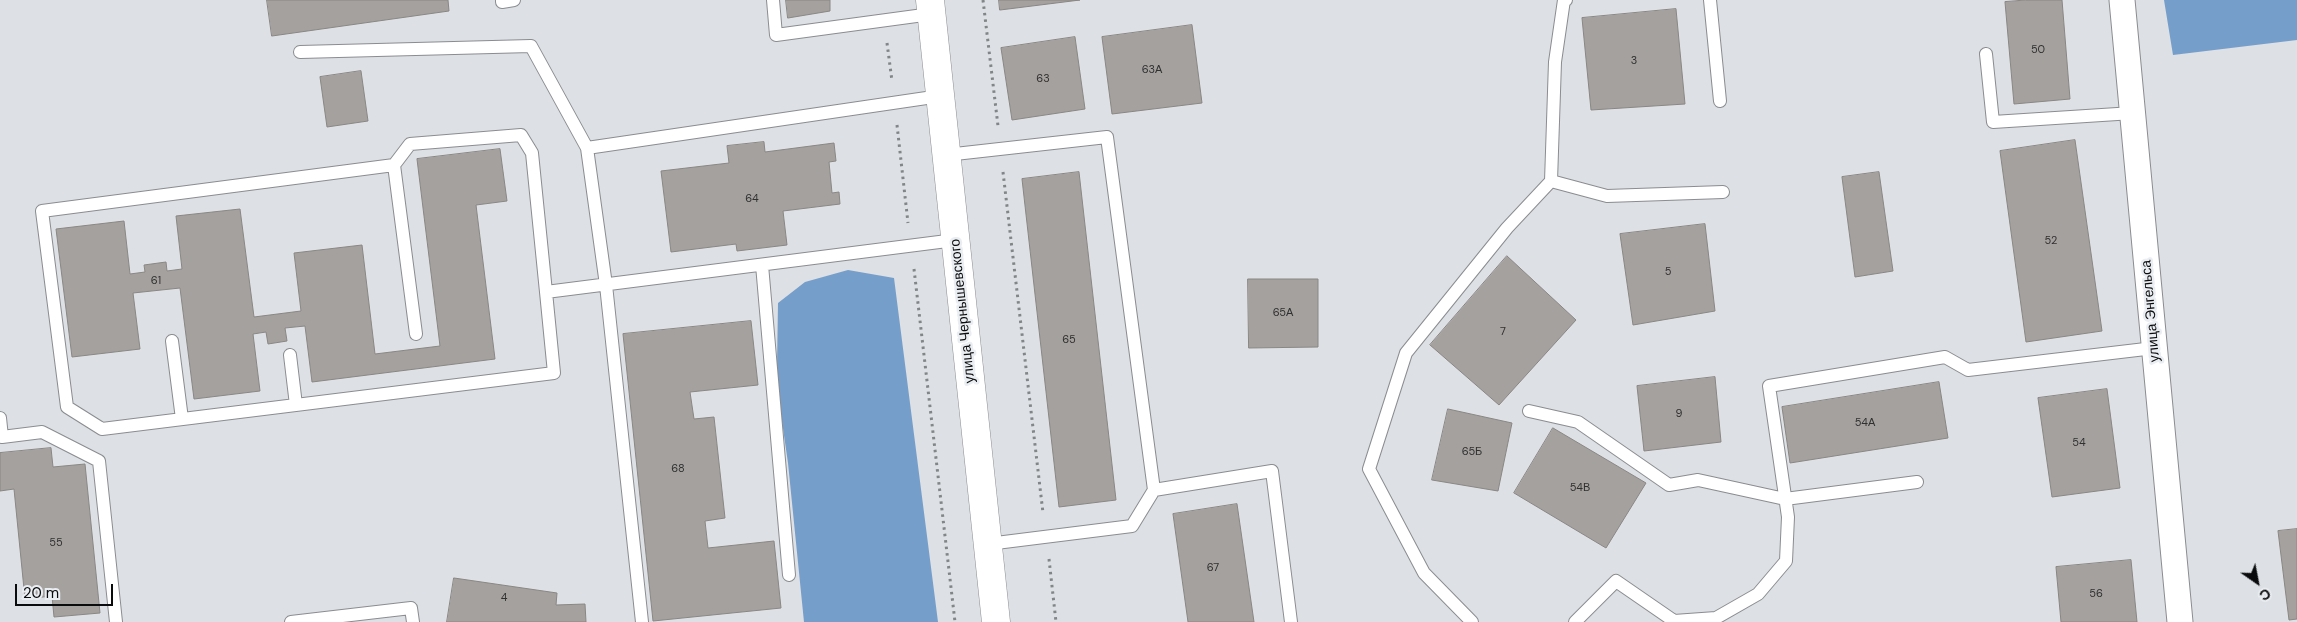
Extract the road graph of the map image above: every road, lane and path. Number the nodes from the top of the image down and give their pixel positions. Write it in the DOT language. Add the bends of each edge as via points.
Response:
graph roads {
  1 [pos="502,0"];
  2 [pos="514,0"];
  3 [pos="773,0"];
  4 [pos="983,0"];
  5 [pos="1566,0"];
  6 [pos="1710,0"];
  7 [pos="2122,0"];
  8 [pos="930,7"];
  9 [pos="885,20"];
  10 [pos="300,52"];
  11 [pos="1986,54"];
  12 [pos="940,96"];
  13 [pos="1720,101"];
  14 [pos="894,103"];
  15 [pos="2133,113"];
  16 [pos="587,148"];
  17 [pos="1001,150"];
  18 [pos="946,155"];
  19 [pos="394,165"];
  20 [pos="1551,180"];
  21 [pos="1723,192"];
  22 [pos="955,240"];
  23 [pos="911,246"];
  24 [pos="762,265"];
  25 [pos="606,285"];
  26 [pos="546,292"];
  27 [pos="416,334"];
  28 [pos="172,341"];
  29 [pos="2154,348"];
  30 [pos="290,355"];
  31 [pos="296,405"];
  32 [pos="1529,411"];
  33 [pos="0,418"];
  34 [pos="182,419"];
  35 [pos="1916,482"];
  36 [pos="1154,490"];
  37 [pos="1785,499"];
  38 [pos="1046,537"];
  39 [pos="988,544"];
  40 [pos="789,574"];
  41 [pos="116,622"];
  42 [pos="291,622"];
  43 [pos="413,622"];
  44 [pos="642,622"];
  45 [pos="955,622"];
  46 [pos="996,622"];
  47 [pos="1056,622"];
  48 [pos="1291,622"];
  49 [pos="1472,622"];
  50 [pos="1575,622"];
  51 [pos="1674,622"];
  52 [pos="2180,622"];
  1 -- 2 [label="lane"];
  3 -- 9 [label="lane" via="776,35"];
  4 -- 17 [label="path"];
  5 -- 20 [label="lane" via="1555,62"];
  6 -- 13 [label="lane"];
  7 -- 15 [label="street, улица Энгельса"];
  8 -- 9 [label="lane"];
  8 -- 12 [label="main road, улица Чернышевского"];
  9 -- 14 [label="path"];
  10 -- 16 [label="lane" via="531,46"];
  11 -- 15 [label="lane" via="1993,122"];
  12 -- 14 [label="lane"];
  12 -- 18 [label="main road, улица Чернышевского"];
  14 -- 16 [label="lane"];
  14 -- 23 [label="path"];
  15 -- 29 [label="street, улица Энгельса"];
  16 -- 25 [label="lane"];
  17 -- 18 [label="lane"];
  17 -- 36 [label="lane" via="1107,137"];
  17 -- 38 [label="path"];
  18 -- 22 [label="main road, улица Чернышевского"];
  19 -- 26 [label="lane" via="410,144 521,135 532,153"];
  19 -- 27 [label="lane"];
  19 -- 34 [label="lane" via="42,211 67,407 102,430"];
  20 -- 21 [label="lane" via="1607,196"];
  20 -- 49 [label="lane" via="1507,228 1406,353 1369,469 1424,573"];
  22 -- 23 [label="lane"];
  22 -- 39 [label="main road, улица Чернышевского"];
  23 -- 24 [label="lane"];
  23 -- 45 [label="path"];
  24 -- 25 [label="lane"];
  24 -- 40 [label="lane"];
  25 -- 26 [label="lane"];
  25 -- 44 [label="lane"];
  26 -- 31 [label="lane" via="554,373"];
  28 -- 34 [label="lane"];
  29 -- 37 [label="lane" via="1968,370 1945,357 1769,386"];
  29 -- 52 [label="street, улица Энгельса"];
  30 -- 31 [label="lane"];
  31 -- 34 [label="lane"];
  32 -- 37 [label="lane" via="1578,422 1669,485 1698,480"];
  33 -- 41 [label="lane" via="2,437 42,432 99,461"];
  35 -- 37 [label="lane"];
  36 -- 38 [label="lane" via="1132,526"];
  36 -- 48 [label="lane" via="1272,472"];
  37 -- 51 [label="lane" via="1788,517 1786,561 1758,594 1716,618"];
  38 -- 39 [label="lane"];
  38 -- 47 [label="path"];
  39 -- 46 [label="main road, улица Чернышевского"];
  42 -- 43 [label="lane" via="411,608"];
  50 -- 51 [label="lane" via="1616,581"];
}
